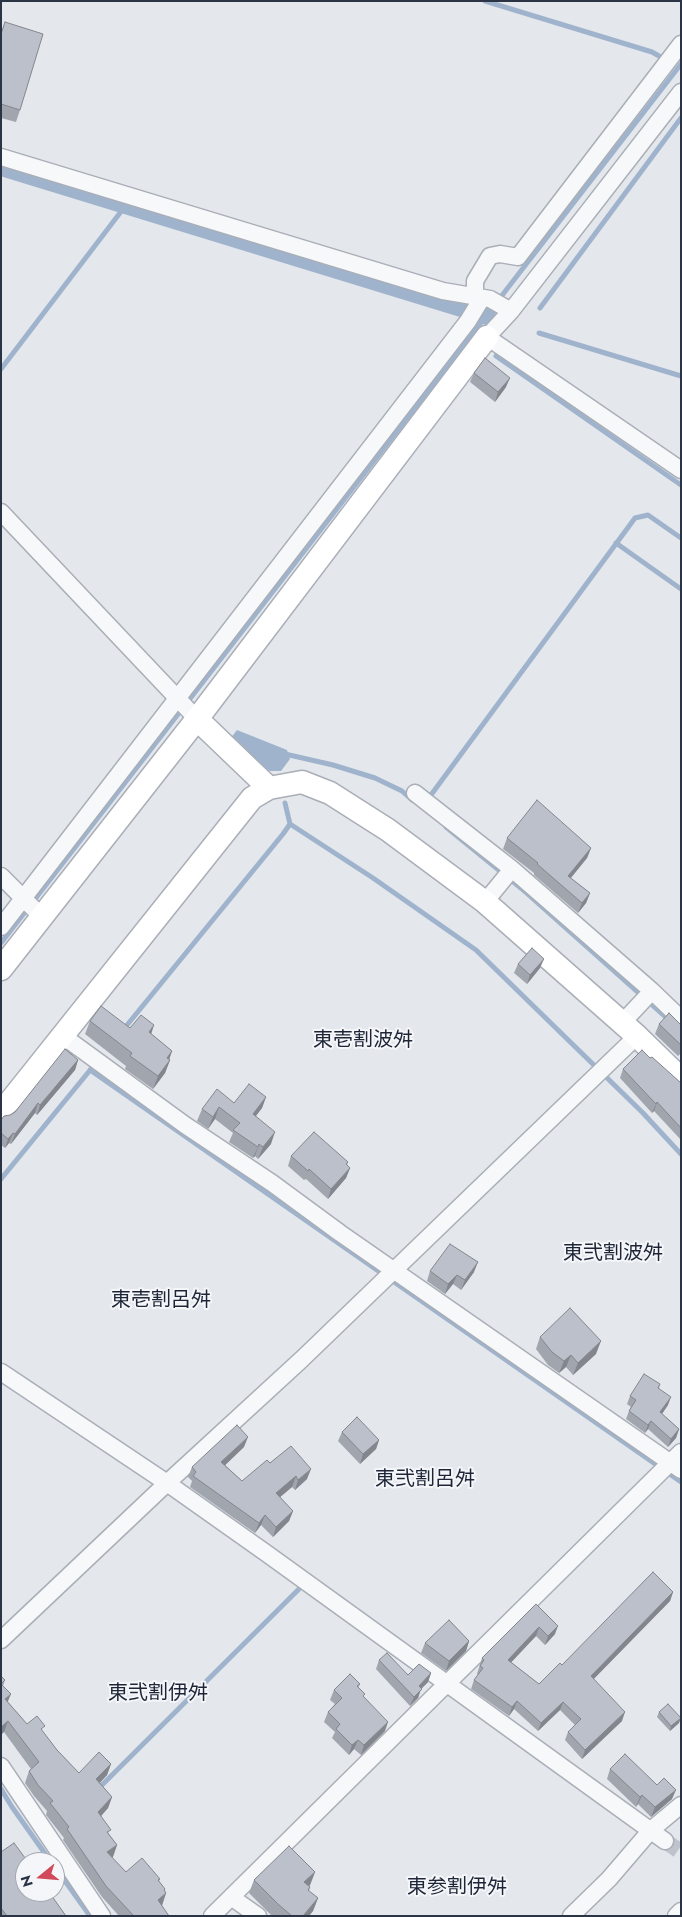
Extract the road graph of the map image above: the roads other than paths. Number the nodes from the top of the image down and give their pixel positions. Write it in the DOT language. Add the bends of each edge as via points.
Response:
graph roads {
  1 [pos="681,44"];
  2 [pos="681,92"];
  3 [pos="1,157"];
  4 [pos="487,305"];
  5 [pos="487,337"];
  6 [pos="681,470"];
  7 [pos="1,512"];
  8 [pos="186,707"];
  9 [pos="269,788"];
  10 [pos="423,799"];
  11 [pos="508,874"];
  12 [pos="1,876"];
  13 [pos="30,902"];
  14 [pos="485,902"];
  15 [pos="1,927"];
  16 [pos="1,969"];
  17 [pos="648,996"];
  18 [pos="681,1019"];
  19 [pos="630,1030"];
  20 [pos="63,1036"];
  21 [pos="681,1079"];
  22 [pos="1,1113"];
  23 [pos="388,1275"];
  24 [pos="1,1372"];
  25 [pos="669,1463"];
  26 [pos="163,1486"];
  27 [pos="1,1640"];
  28 [pos="444,1687"];
  29 [pos="1,1766"];
  30 [pos="681,1805"];
  31 [pos="651,1830"];
  32 [pos="665,1841"];
  33 [pos="231,1897"];
  34 [pos="681,1911"];
  35 [pos="102,1916"];
  36 [pos="212,1916"];
  37 [pos="258,1916"];
  38 [pos="571,1916"];
  39 [pos="676,1916"];
  1 -- 4 [label="street" via="518,257 490,256 475,281"];
  2 -- 4 [label="street"];
  3 -- 4 [label="street"];
  4 -- 5 [label="street"];
  4 -- 8 [label="street"];
  5 -- 6 [label="street"];
  5 -- 8 [label="street"];
  7 -- 8 [label="street"];
  8 -- 9 [label="street"];
  8 -- 13 [label="street"];
  9 -- 14 [label="street" via="302,782 330,793 388,830"];
  9 -- 20 [label="street" via="252,798"];
  10 -- 11 [label="street"];
  11 -- 14 [label="street"];
  11 -- 17 [label="street"];
  12 -- 13 [label="street"];
  13 -- 15 [label="street"];
  13 -- 16 [label="street"];
  14 -- 19 [label="street"];
  17 -- 18 [label="street"];
  17 -- 19 [label="street"];
  19 -- 21 [label="street"];
  19 -- 23 [label="street" via="600,1072"];
  20 -- 22 [label="street"];
  20 -- 23 [label="street" via="272,1183"];
  23 -- 25 [label="street"];
  23 -- 26 [label="street"];
  24 -- 26 [label="street"];
  25 -- 28 [label="street"];
  26 -- 27 [label="street"];
  26 -- 28 [label="street"];
  28 -- 31 [label="street"];
  28 -- 33 [label="street"];
  29 -- 35 [label="street"];
  30 -- 31 [label="street"];
  31 -- 32 [label="street"];
  31 -- 38 [label="street" via="609,1879"];
  33 -- 36 [label="street"];
  33 -- 37 [label="street"];
  34 -- 39 [label="street"];
}
